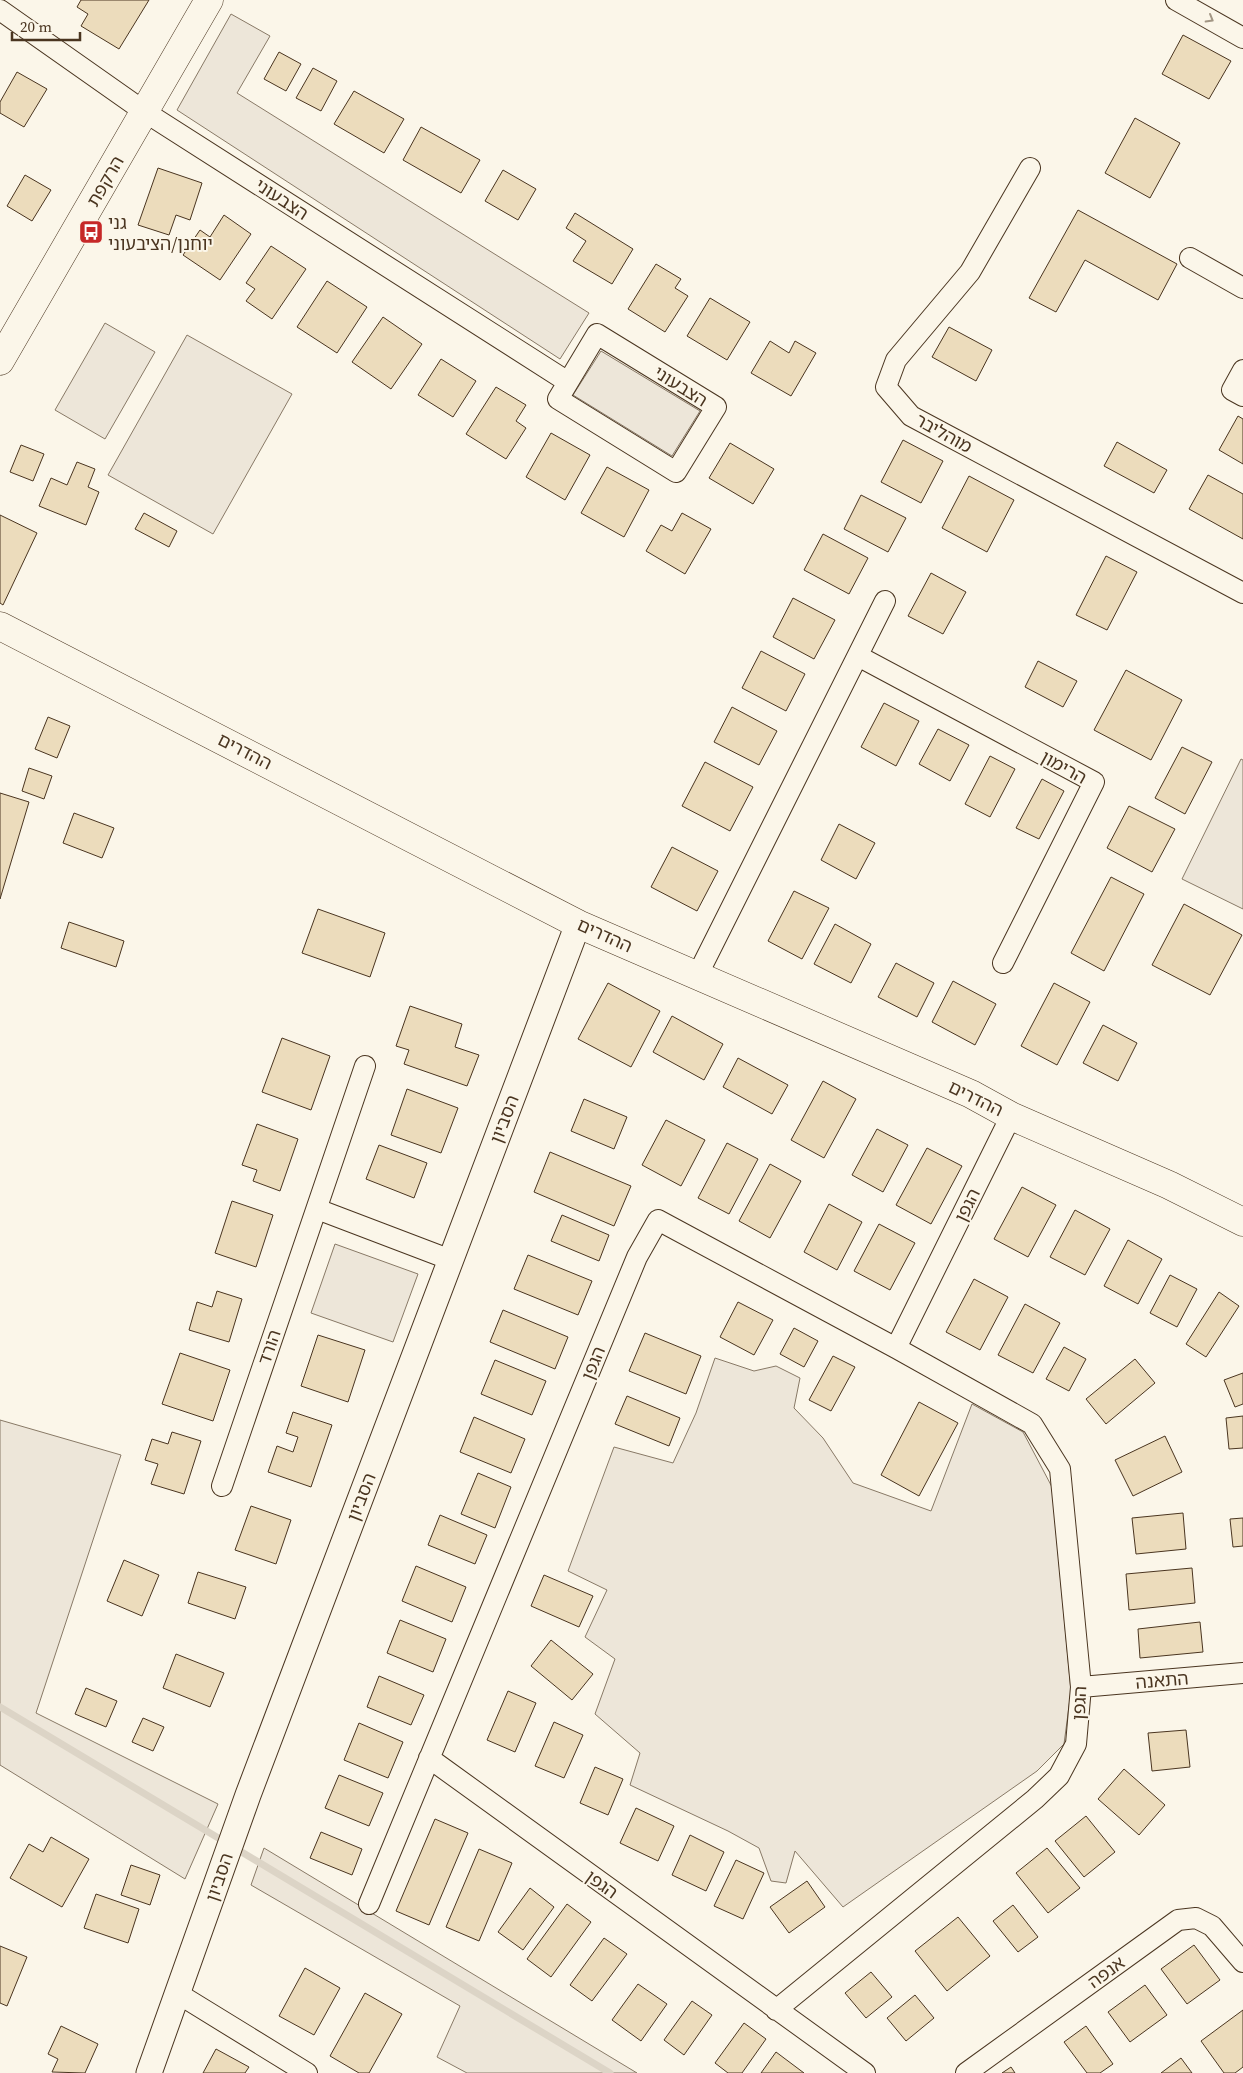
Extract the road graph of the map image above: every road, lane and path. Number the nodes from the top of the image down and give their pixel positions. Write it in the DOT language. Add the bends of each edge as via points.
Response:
graph roads {
  1 [pos="209,0"];
  2 [pos="1176,0"];
  3 [pos="0,10"];
  4 [pos="1243,38"];
  5 [pos="146,112"];
  6 [pos="1030,168"];
  7 [pos="1190,258"];
  8 [pos="1243,288"];
  9 [pos="0,360"];
  10 [pos="1243,370"];
  11 [pos="568,382"];
  12 [pos="1243,396"];
  13 [pos="1243,593"];
  14 [pos="886,601"];
  15 [pos="0,626"];
  16 [pos="858,656"];
  17 [pos="578,924"];
  18 [pos="1003,963"];
  19 [pos="697,976"];
  20 [pos="365,1066"];
  21 [pos="1011,1116"];
  22 [pos="317,1208"];
  23 [pos="1237,1222"];
  24 [pos="451,1260"];
  25 [pos="896,1348"];
  26 [pos="222,1486"];
  27 [pos="1243,1673"];
  28 [pos="1081,1687"];
  29 [pos="429,1758"];
  30 [pos="369,1904"];
  31 [pos="1243,1962"];
  32 [pos="177,1993"];
  33 [pos="776,2010"];
  34 [pos="149,2073"];
  35 [pos="307,2073"];
  36 [pos="865,2073"];
  37 [pos="966,2073"];
  1 -- 5 [label="main road, הרקפת"];
  2 -- 4 [label="street, one-way"];
  3 -- 5 [label="street, הצבעוני"];
  5 -- 9 [label="main road, הרקפת"];
  5 -- 11 [label="street, הצבעוני"];
  6 -- 13 [label="street, מוהליבר" via="970,272 896,360 886,387 911,416"];
  7 -- 8 [label="street"];
  10 -- 12 [label="street" via="1232,390"];
  11 -- 11 [label="street, הצבעוני" via="558,399 676,472 716,407 597,334"];
  14 -- 16 [label="street"];
  15 -- 17 [label="main road, ההדרים"];
  16 -- 18 [label="street, הרימון" via="1094,782"];
  16 -- 19 [label="street"];
  17 -- 19 [label="main road, ההדרים"];
  17 -- 24 [label="street, הסביון"];
  19 -- 21 [label="main road, ההדרים" via="971,1094"];
  20 -- 22 [label="street, הורד"];
  21 -- 23 [label="main road, ההדרים" via="1169,1185"];
  21 -- 25 [label="street, הגפן"];
  22 -- 24 [label="street"];
  22 -- 26 [label="street, הורד"];
  24 -- 32 [label="street, הסביון" via="238,1822"];
  25 -- 28 [label="street, הגפן" via="1032,1424 1060,1468"];
  25 -- 29 [label="street, הגפן" via="658,1220 637,1258"];
  27 -- 28 [label="street, התאנה"];
  28 -- 33 [label="street, הגפן" via="1076,1744 1059,1776"];
  29 -- 30 [label="street, הגפן"];
  29 -- 33 [label="street, הגפן"];
  31 -- 37 [label="street, אנפה" via="1212,1926 1196,1918 1178,1920"];
  32 -- 34 [label="street, הסביון"];
  32 -- 35 [label="street"];
  33 -- 36 [label="street, הגפן"];
}
